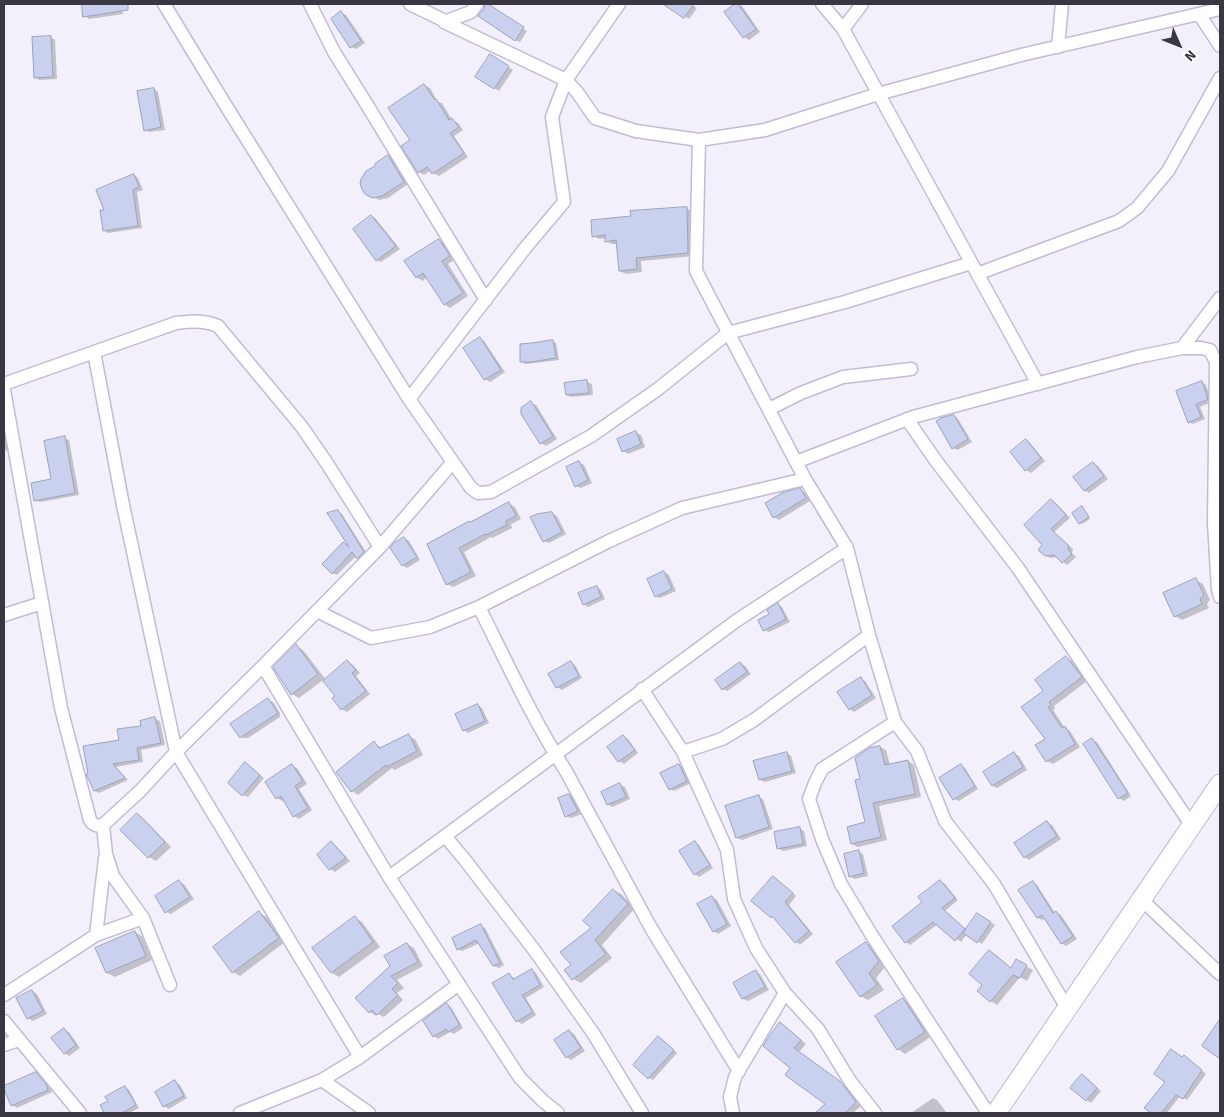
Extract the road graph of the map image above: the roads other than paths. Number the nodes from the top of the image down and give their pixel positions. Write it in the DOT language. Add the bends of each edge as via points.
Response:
graph roads {
  1 [pos="164,4"];
  2 [pos="310,4"];
  3 [pos="410,4"];
  4 [pos="477,4"];
  5 [pos="619,4"];
  6 [pos="822,4"];
  7 [pos="862,4"];
  8 [pos="1062,4"];
  9 [pos="1220,9"];
  10 [pos="1199,14"];
  11 [pos="444,22"];
  12 [pos="843,29"];
  13 [pos="1220,46"];
  14 [pos="1058,47"];
  15 [pos="1220,78"];
  16 [pos="566,80"];
  17 [pos="878,94"];
  18 [pos="699,140"];
  19 [pos="971,263"];
  20 [pos="977,274"];
  21 [pos="1220,298"];
  22 [pos="486,300"];
  23 [pos="728,333"];
  24 [pos="1182,348"];
  25 [pos="94,352"];
  26 [pos="912,369"];
  27 [pos="4,384"];
  28 [pos="1038,384"];
  29 [pos="4,390"];
  30 [pos="409,399"];
  31 [pos="769,409"];
  32 [pos="907,419"];
  33 [pos="796,462"];
  34 [pos="452,463"];
  35 [pos="805,478"];
  36 [pos="380,547"];
  37 [pos="847,548"];
  38 [pos="1220,597"];
  39 [pos="42,603"];
  40 [pos="479,607"];
  41 [pos="317,612"];
  42 [pos="4,615"];
  43 [pos="869,635"];
  44 [pos="263,666"];
  45 [pos="642,689"];
  46 [pos="894,722"];
  47 [pos="176,752"];
  48 [pos="683,752"];
  49 [pos="555,755"];
  50 [pos="1219,790"];
  51 [pos="103,825"];
  52 [pos="1192,826"];
  53 [pos="445,836"];
  54 [pos="106,854"];
  55 [pos="389,877"];
  56 [pos="1142,900"];
  57 [pos="143,918"];
  58 [pos="96,935"];
  59 [pos="1220,974"];
  60 [pos="459,984"];
  61 [pos="170,985"];
  62 [pos="785,993"];
  63 [pos="4,995"];
  64 [pos="1067,1008"];
  65 [pos="4,1021"];
  66 [pos="19,1040"];
  67 [pos="4,1045"];
  68 [pos="360,1056"];
  69 [pos="739,1071"];
  70 [pos="322,1080"];
  71 [pos="80,1113"];
  72 [pos="240,1113"];
  73 [pos="369,1113"];
  74 [pos="558,1113"];
  75 [pos="642,1113"];
  76 [pos="733,1113"];
  77 [pos="875,1113"];
  78 [pos="988,1113"];
  79 [pos="996,1113"];
  1 -- 30 [label="street"];
  2 -- 22 [label="street" via="334,52"];
  3 -- 11 [label="street"];
  4 -- 11 [label="street" via="470,12"];
  5 -- 16 [label="street"];
  6 -- 12 [label="street"];
  7 -- 12 [label="street"];
  8 -- 14 [label="street"];
  9 -- 10 [label="street"];
  10 -- 13 [label="street"];
  10 -- 14 [label="street"];
  11 -- 16 [label="street"];
  12 -- 17 [label="street"];
  14 -- 17 [label="street"];
  15 -- 20 [label="street" via="1168,171 1137,208 1119,221"];
  16 -- 18 [label="street" via="595,118 636,131"];
  16 -- 22 [label="street" via="552,117 564,202"];
  17 -- 18 [label="street" via="765,130"];
  17 -- 19 [label="street"];
  18 -- 23 [label="street" via="696,271"];
  19 -- 20 [label="street"];
  19 -- 23 [label="street" via="845,302"];
  20 -- 28 [label="street"];
  21 -- 24 [label="street"];
  22 -- 30 [label="street"];
  23 -- 31 [label="street"];
  23 -- 34 [label="street" via="658,389 590,436 491,492 478,493 471,488"];
  24 -- 28 [label="street"];
  24 -- 38 [label="street" via="1210,350 1216,362 1214,523"];
  25 -- 27 [label="street"];
  25 -- 36 [label="street" via="176,323 194,320 218,326 302,426"];
  25 -- 47 [label="street"];
  26 -- 31 [label="street" via="842,376"];
  28 -- 32 [label="street"];
  29 -- 39 [label="street"];
  30 -- 34 [label="street"];
  31 -- 33 [label="street"];
  32 -- 33 [label="street"];
  32 -- 52 [label="street" via="1018,568"];
  33 -- 35 [label="street"];
  34 -- 36 [label="street"];
  35 -- 37 [label="street"];
  35 -- 40 [label="street" via="682,508 609,540"];
  36 -- 41 [label="street"];
  37 -- 43 [label="street"];
  37 -- 45 [label="street" via="736,621"];
  39 -- 42 [label="street"];
  39 -- 51 [label="street" via="61,708 90,820 98,826"];
  40 -- 41 [label="street" via="430,627 371,638"];
  40 -- 49 [label="street"];
  41 -- 44 [label="street"];
  43 -- 46 [label="street"];
  43 -- 48 [label="street" via="754,720 722,739"];
  44 -- 47 [label="street"];
  44 -- 55 [label="street"];
  45 -- 48 [label="street"];
  45 -- 49 [label="street"];
  46 -- 64 [label="street" via="917,752 945,821 994,884"];
  46 -- 78 [label="street" via="822,769 809,799 841,884"];
  47 -- 51 [label="street"];
  47 -- 68 [label="street"];
  48 -- 62 [label="street" via="726,850 734,899 756,948"];
  49 -- 53 [label="street"];
  49 -- 69 [label="street" via="651,928"];
  50 -- 52 [label="main road"];
  51 -- 54 [label="street"];
  52 -- 56 [label="main road"];
  53 -- 55 [label="street"];
  53 -- 75 [label="street" via="536,951 593,1033"];
  54 -- 57 [label="street" via="113,876"];
  54 -- 58 [label="street"];
  55 -- 60 [label="street"];
  56 -- 59 [label="street"];
  56 -- 64 [label="main road"];
  57 -- 58 [label="street"];
  57 -- 61 [label="street"];
  58 -- 63 [label="street"];
  60 -- 68 [label="street"];
  60 -- 74 [label="street" via="520,1078"];
  62 -- 69 [label="street"];
  62 -- 77 [label="street" via="818,1029 850,1081"];
  64 -- 79 [label="main road"];
  65 -- 66 [label="street"];
  66 -- 67 [label="street"];
  66 -- 71 [label="street"];
  68 -- 70 [label="street"];
  69 -- 76 [label="street" via="730,1097"];
  70 -- 72 [label="street"];
  70 -- 73 [label="street"];
}
